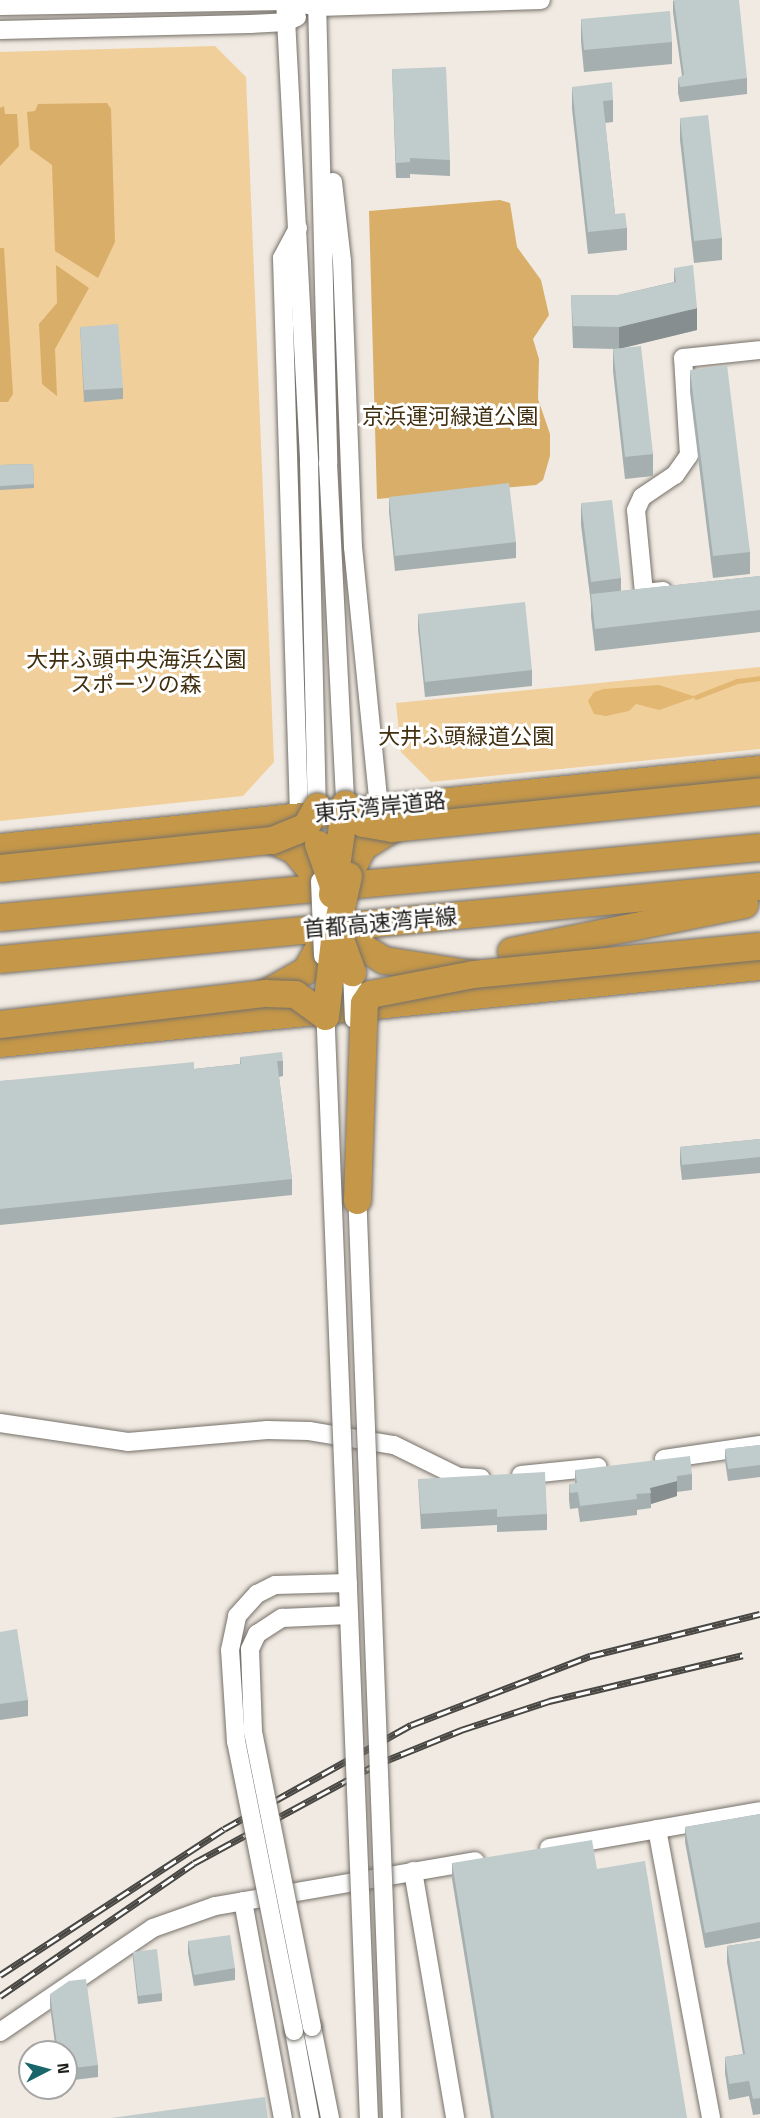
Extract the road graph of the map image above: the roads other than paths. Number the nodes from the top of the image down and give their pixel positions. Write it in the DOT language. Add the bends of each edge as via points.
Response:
graph roads {
  1 [pos="540,0"];
  2 [pos="285,1"];
  3 [pos="485,1"];
  4 [pos="318,4"];
  5 [pos="0,6"];
  6 [pos="286,22"];
  7 [pos="0,30"];
  8 [pos="322,122"];
  9 [pos="298,227"];
  10 [pos="760,350"];
  11 [pos="679,589"];
  12 [pos="760,769"];
  13 [pos="760,790"];
  14 [pos="345,804"];
  15 [pos="308,811"];
  16 [pos="386,817"];
  17 [pos="272,840"];
  18 [pos="318,844"];
  19 [pos="0,847"];
  20 [pos="760,847"];
  21 [pos="0,868"];
  22 [pos="760,886"];
  23 [pos="225,896"];
  24 [pos="760,901"];
  25 [pos="0,902"];
  26 [pos="335,907"];
  27 [pos="0,917"];
  28 [pos="760,946"];
  29 [pos="512,951"];
  30 [pos="0,959"];
  31 [pos="760,966"];
  32 [pos="352,972"];
  33 [pos="473,974"];
  34 [pos="265,993"];
  35 [pos="325,1016"];
  36 [pos="0,1023"];
  37 [pos="0,1043"];
  38 [pos="357,1200"];
  39 [pos="0,1423"];
  40 [pos="760,1445"];
  41 [pos="645,1462"];
  42 [pos="612,1466"];
  43 [pos="348,1583"];
  44 [pos="349,1615"];
  45 [pos="760,1811"];
  46 [pos="657,1829"];
  47 [pos="529,1851"];
  48 [pos="494,1857"];
  49 [pos="413,1871"];
  50 [pos="243,1901"];
  51 [pos="0,2032"];
  52 [pos="283,2118"];
  53 [pos="310,2118"];
  54 [pos="330,2118"];
  55 [pos="369,2118"];
  56 [pos="392,2118"];
  57 [pos="455,2118"];
  58 [pos="711,2118"];
  1 -- 3 [label="street"];
  2 -- 4 [label="street"];
  2 -- 5 [label="street"];
  2 -- 6 [label="street"];
  3 -- 4 [label="street"];
  4 -- 6 [label="street"];
  4 -- 8 [label="street"];
  6 -- 7 [label="street"];
  6 -- 9 [label="street"];
  8 -- 14 [label="street" via="328,463"];
  8 -- 16 [label="street" via="330,145 342,261 353,547"];
  9 -- 15 [label="street" via="309,463"];
  9 -- 15 [label="street" via="282,258"];
  10 -- 11 [label="street" via="683,358 689,455 675,475 642,497 636,510 644,593"];
  12 -- 16 [label="highway, 東京湾岸道路"];
  13 -- 16 [label="highway, bridge"];
  14 -- 16 [label="highway, bridge" via="363,823"];
  14 -- 26 [label="highway, bridge"];
  15 -- 16 [label="highway, 東京湾岸道路"];
  15 -- 17 [label="highway, bridge" via="305,827"];
  15 -- 18 [label="street"];
  15 -- 19 [label="highway, 東京湾岸道路"];
  16 -- 26 [label="highway" via="362,848"];
  17 -- 21 [label="highway, bridge"];
  17 -- 26 [label="highway" via="294,850"];
  18 -- 26 [label="highway, bridge"];
  20 -- 23 [label="highway, 首都高速湾岸線"];
  22 -- 30 [label="highway, 首都高速湾岸線"];
  23 -- 25 [label="highway"];
  23 -- 27 [label="highway, 首都高速湾岸線"];
  24 -- 29 [label="highway"];
  26 -- 32 [label="highway, bridge"];
  26 -- 33 [label="highway" via="364,948 384,960"];
  26 -- 34 [label="highway, bridge" via="306,970"];
  26 -- 35 [label="highway, bridge"];
  28 -- 33 [label="highway, bridge"];
  31 -- 37 [label="highway"];
  32 -- 38 [label="street, bridge"];
  33 -- 38 [label="highway, bridge" via="448,982 381,990 366,997"];
  34 -- 35 [label="highway, bridge" via="295,994"];
  34 -- 36 [label="highway, bridge"];
  35 -- 43 [label="street, bridge"];
  38 -- 56 [label="street, bridge"];
  39 -- 42 [label="street" via="128,1442 267,1430 309,1431 394,1445 459,1477"];
  40 -- 41 [label="street"];
  43 -- 44 [label="street, bridge"];
  43 -- 53 [label="street, bridge" via="275,1585 256,1594 237,1616 232,1630 234,1734"];
  44 -- 54 [label="street, bridge" via="282,1618 257,1634 250,1649 253,1731"];
  44 -- 55 [label="street, bridge"];
  45 -- 46 [label="street"];
  46 -- 47 [label="street"];
  46 -- 58 [label="street"];
  48 -- 49 [label="street"];
  49 -- 50 [label="street"];
  49 -- 57 [label="street"];
  50 -- 51 [label="street" via="215,1906 153,1929"];
  50 -- 52 [label="street"];
}
